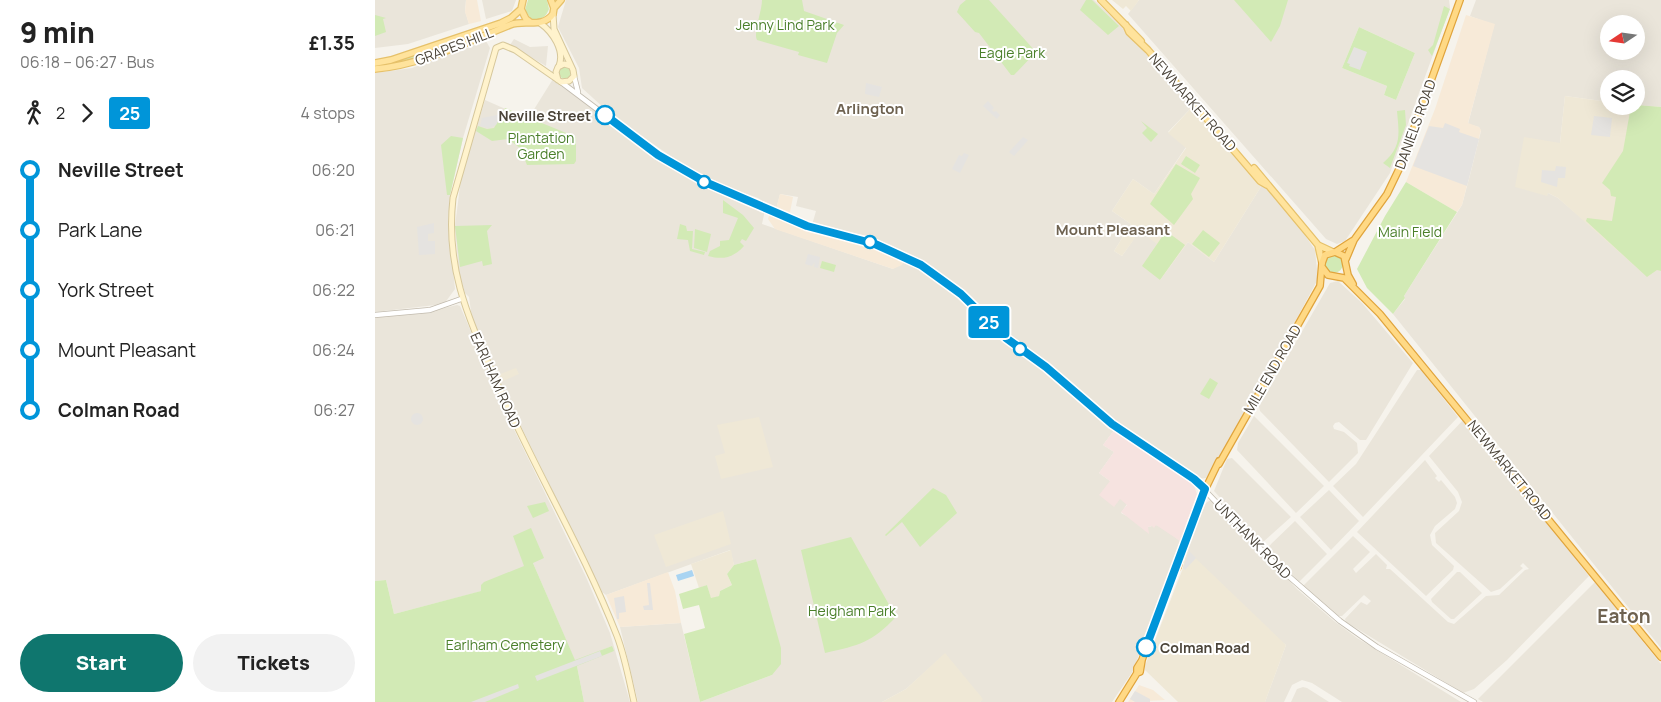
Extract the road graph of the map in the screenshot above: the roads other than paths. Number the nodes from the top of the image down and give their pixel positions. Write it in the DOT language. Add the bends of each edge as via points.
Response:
graph roads {
  1 [pos="551,0"];
  2 [pos="561,0"];
  3 [pos="1101,0"];
  4 [pos="1461,0"];
  5 [pos="522,3"];
  6 [pos="554,8"];
  7 [pos="553,14"];
  8 [pos="531,23"];
  9 [pos="540,24"];
  10 [pos="500,46"];
  11 [pos="375,63"];
  12 [pos="571,66"];
  13 [pos="558,67"];
  14 [pos="375,69"];
  15 [pos="541,69"];
  16 [pos="574,76"];
  17 [pos="560,81"];
  18 [pos="580,95"];
  19 [pos="1354,240"];
  20 [pos="1318,244"];
  21 [pos="1334,252"];
  22 [pos="1346,259"];
  23 [pos="1322,265"];
  24 [pos="1347,266"];
  25 [pos="1335,276"];
  26 [pos="1320,286"];
  27 [pos="1355,286"];
  28 [pos="461,299"];
  29 [pos="375,315"];
  30 [pos="1205,489"];
  31 [pos="1661,657"];
  32 [pos="634,702"];
  33 [pos="1119,702"];
  34 [pos="1474,702"];
  1 -- 6 [label="main road"];
  2 -- 6 [label="main road"];
  3 -- 20 [label="main road, NEWMARKET ROAD"];
  4 -- 19 [label="highway, DANIELS ROAD" via="1400,167 1387,194"];
  5 -- 8 [label="main road" via="525,19"];
  5 -- 11 [label="main road, GRAPES HILL" via="511,18"];
  6 -- 7 [label="main road"];
  7 -- 9 [label="main road"];
  7 -- 12 [label="main road" via="554,29"];
  8 -- 9 [label="main road, GRAPES HILL"];
  8 -- 14 [label="main road, GRAPES HILL" via="516,22 419,60"];
  9 -- 13 [label="main road" via="551,33 561,53"];
  10 -- 15 [label="main road, UNTHANK ROAD" via="515,50"];
  10 -- 28 [label="main road, EARLHAM ROAD" via="495,50 453,198 452,242"];
  12 -- 13 [label="main road"];
  12 -- 16 [label="main road"];
  13 -- 15 [label="main road"];
  13 -- 17 [label="main road" via="555,72"];
  15 -- 17 [label="main road, UNTHANK ROAD"];
  16 -- 17 [label="main road" via="569,81"];
  16 -- 18 [label="street" via="575,88"];
  17 -- 18 [label="street, UNTHANK ROAD"];
  18 -- 30 [label="street, UNTHANK ROAD" via="658,155 705,182 807,226 875,244 925,268 961,294 1006,338 1046,367 1112,424"];
  19 -- 21 [label="highway, DANIELS ROAD"];
  19 -- 22 [label="highway, DANIELS ROAD"];
  20 -- 21 [label="main road, NEWMARKET ROAD"];
  20 -- 23 [label="main road, NEWMARKET ROAD"];
  21 -- 22 [label="highway, NEWMARKET ROAD"];
  21 -- 23 [label="highway" via="1325,255"];
  22 -- 24 [label="highway, NEWMARKET ROAD"];
  23 -- 25 [label="highway, NEWMARKET ROAD" via="1326,273"];
  23 -- 26 [label="highway, MILE END ROAD"];
  24 -- 25 [label="highway"];
  24 -- 27 [label="highway, NEWMARKET ROAD"];
  25 -- 26 [label="highway, MILE END ROAD"];
  25 -- 27 [label="highway, NEWMARKET ROAD"];
  26 -- 30 [label="highway, MILE END ROAD"];
  27 -- 31 [label="highway, NEWMARKET ROAD" via="1413,352"];
  28 -- 29 [label="street" via="430,310"];
  28 -- 32 [label="main road, EARLHAM ROAD" via="508,407 617,636"];
  30 -- 33 [label="highway" via="1137,673"];
  30 -- 34 [label="street, UNTHANK ROAD" via="1277,566 1340,621 1377,647"];
}
